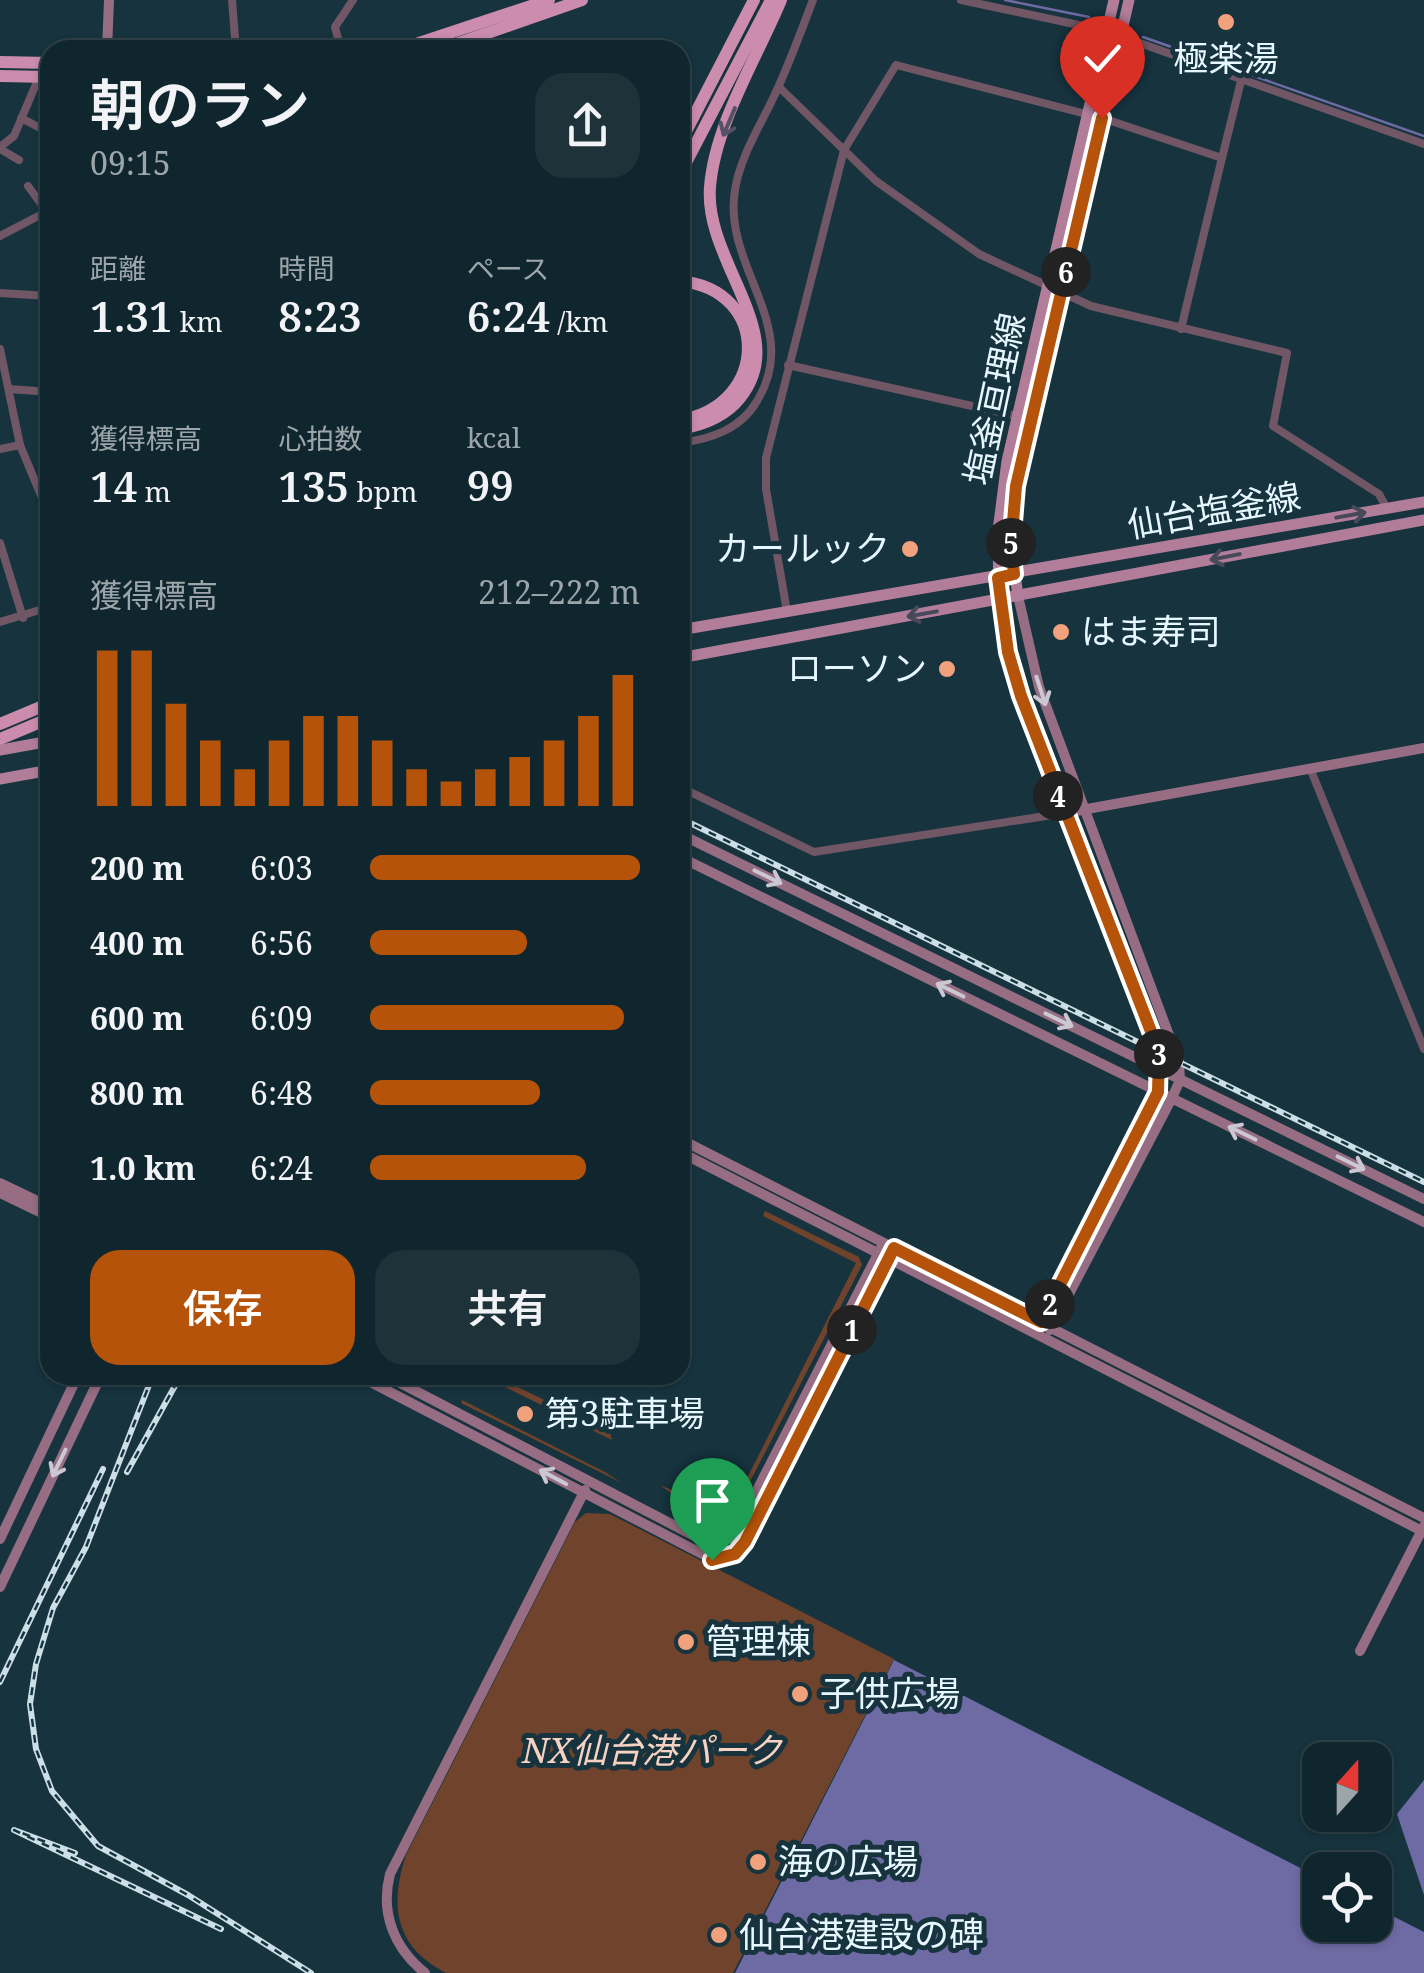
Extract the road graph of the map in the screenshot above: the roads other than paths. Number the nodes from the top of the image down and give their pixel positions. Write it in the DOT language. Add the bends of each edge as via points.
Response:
graph roads {
  1 [pos="109,0"];
  2 [pos="232,0"];
  3 [pos="353,0"];
  4 [pos="549,0"];
  5 [pos="582,0"];
  6 [pos="753,0"];
  7 [pos="771,0"];
  8 [pos="781,0"];
  9 [pos="813,0"];
  10 [pos="960,0"];
  11 [pos="1114,0"];
  12 [pos="1129,0"];
  13 [pos="1106,31"];
  14 [pos="1120,36"];
  15 [pos="107,40"];
  16 [pos="235,40"];
  17 [pos="338,40"];
  18 [pos="428,40"];
  19 [pos="468,40"];
  20 [pos="0,62"];
  21 [pos="40,63"];
  22 [pos="0,76"];
  23 [pos="40,77"];
  24 [pos="1241,81"];
  25 [pos="40,84"];
  26 [pos="778,87"];
  27 [pos="690,108"];
  28 [pos="1086,114"];
  29 [pos="21,118"];
  30 [pos="1102,118"];
  31 [pos="690,123"];
  32 [pos="40,128"];
  33 [pos="1424,144"];
  34 [pos="0,148"];
  35 [pos="844,150"];
  36 [pos="690,155"];
  37 [pos="1222,158"];
  38 [pos="18,160"];
  39 [pos="28,186"];
  40 [pos="40,201"];
  41 [pos="40,215"];
  42 [pos="0,236"];
  43 [pos="690,283"];
  44 [pos="1047,286"];
  45 [pos="1062,292"];
  46 [pos="0,293"];
  47 [pos="40,295"];
  48 [pos="1182,329"];
  49 [pos="0,349"];
  50 [pos="788,365"];
  51 [pos="9,389"];
  52 [pos="40,391"];
  53 [pos="1017,416"];
  54 [pos="690,417"];
  55 [pos="690,427"];
  56 [pos="690,440"];
  57 [pos="20,445"];
  58 [pos="0,449"];
  59 [pos="40,493"];
  60 [pos="1424,502"];
  61 [pos="1387,509"];
  62 [pos="1424,520"];
  63 [pos="0,543"];
  64 [pos="4,567"];
  65 [pos="1014,574"];
  66 [pos="998,578"];
  67 [pos="1018,596"];
  68 [pos="1000,600"];
  69 [pos="40,612"];
  70 [pos="786,612"];
  71 [pos="24,618"];
  72 [pos="0,622"];
  73 [pos="690,628"];
  74 [pos="690,656"];
  75 [pos="40,708"];
  76 [pos="40,722"];
  77 [pos="0,724"];
  78 [pos="0,739"];
  79 [pos="40,744"];
  80 [pos="1424,748"];
  81 [pos="0,750"];
  82 [pos="1310,768"];
  83 [pos="40,772"];
  84 [pos="0,779"];
  85 [pos="690,792"];
  86 [pos="1087,810"];
  87 [pos="1065,813"];
  88 [pos="690,839"];
  89 [pos="690,862"];
  90 [pos="1424,1049"];
  91 [pos="1162,1070"];
  92 [pos="1180,1080"];
  93 [pos="1158,1092"];
  94 [pos="1172,1098"];
  95 [pos="690,1144"];
  96 [pos="690,1157"];
  97 [pos="0,1183"];
  98 [pos="0,1193"];
  99 [pos="1424,1199"];
  100 [pos="40,1202"];
  101 [pos="40,1212"];
  102 [pos="1424,1222"];
  103 [pos="886,1250"];
  104 [pos="1041,1322"];
  105 [pos="1052,1328"];
  106 [pos="1042,1336"];
  107 [pos="73,1385"];
  108 [pos="96,1385"];
  109 [pos="376,1385"];
  110 [pos="405,1385"];
  111 [pos="590,1480"];
  112 [pos="583,1493"];
  113 [pos="1423,1527"];
  114 [pos="0,1539"];
  115 [pos="0,1587"];
  116 [pos="1360,1651"];
  117 [pos="425,1973"];
  1 -- 15 [label="street"];
  2 -- 16 [label="street"];
  3 -- 17 [label="street" via="335,27"];
  4 -- 18 [label="highway"];
  5 -- 19 [label="highway"];
  6 -- 27 [label="highway"];
  6 -- 31 [label="highway"];
  7 -- 36 [label="highway"];
  8 -- 55 [label="highway, one-way" via="722,138 710,192 716,242 754,326 755,370 724,413"];
  9 -- 26 [label="street"];
  10 -- 13 [label="street"];
  11 -- 13 [label="main road, 塩釜亘理線"];
  12 -- 14 [label="main road, 塩釜亘理線"];
  13 -- 28 [label="main road, 塩釜亘理線"];
  14 -- 24 [label="street"];
  14 -- 30 [label="main road, 塩釜亘理線"];
  20 -- 21 [label="highway"];
  22 -- 23 [label="highway"];
  24 -- 33 [label="street"];
  24 -- 37 [label="street"];
  25 -- 29 [label="street"];
  26 -- 35 [label="street"];
  26 -- 56 [label="street" via="743,162 733,204 737,244 773,336 772,368 744,418"];
  28 -- 35 [label="street" via="896,65"];
  28 -- 44 [label="main road, 塩釜亘理線"];
  29 -- 32 [label="street"];
  29 -- 34 [label="street"];
  30 -- 37 [label="street"];
  30 -- 45 [label="main road, 塩釜亘理線"];
  34 -- 38 [label="street"];
  35 -- 44 [label="street" via="978,254"];
  35 -- 50 [label="street"];
  37 -- 48 [label="street"];
  39 -- 40 [label="street"];
  41 -- 42 [label="street"];
  43 -- 54 [label="highway" via="708,286 731,303 748,351 742,379 728,398"];
  44 -- 45 [label="street"];
  44 -- 53 [label="main road, 塩釜亘理線"];
  45 -- 48 [label="street"];
  45 -- 65 [label="main road, 塩釜亘理線" via="1016,486"];
  46 -- 47 [label="street"];
  48 -- 61 [label="street" via="1288,353 1273,426 1379,494"];
  49 -- 51 [label="street"];
  50 -- 53 [label="street"];
  50 -- 70 [label="street" via="766,458"];
  51 -- 52 [label="street"];
  51 -- 57 [label="street"];
  53 -- 66 [label="main road, 塩釜亘理線" via="1001,502"];
  57 -- 58 [label="street"];
  57 -- 59 [label="street"];
  60 -- 61 [label="main road, 仙台塩釜線"];
  65 -- 61 [label="main road, 仙台塩釜線, one-way"];
  62 -- 67 [label="main road, 仙台塩釜線, one-way"];
  63 -- 64 [label="street"];
  64 -- 71 [label="street"];
  65 -- 66 [label="main road"];
  65 -- 67 [label="main road, 塩釜亘理線"];
  66 -- 68 [label="main road, 塩釜亘理線"];
  66 -- 70 [label="main road"];
  67 -- 68 [label="main road"];
  67 -- 86 [label="street, one-way" via="1039,687"];
  68 -- 74 [label="main road, one-way"];
  68 -- 87 [label="street" via="1021,696"];
  69 -- 71 [label="street"];
  70 -- 73 [label="main road"];
  71 -- 72 [label="street"];
  75 -- 77 [label="highway"];
  76 -- 78 [label="highway"];
  79 -- 81 [label="main road"];
  80 -- 82 [label="street"];
  82 -- 86 [label="street"];
  82 -- 90 [label="street"];
  83 -- 84 [label="main road"];
  85 -- 87 [label="street" via="814,852"];
  86 -- 87 [label="street"];
  86 -- 92 [label="street" via="1174,1041"];
  87 -- 91 [label="street"];
  88 -- 91 [label="street, one-way"];
  93 -- 89 [label="street, one-way"];
  91 -- 92 [label="street"];
  91 -- 93 [label="street"];
  92 -- 94 [label="street"];
  92 -- 99 [label="street, one-way"];
  93 -- 94 [label="street"];
  93 -- 104 [label="street"];
  102 -- 94 [label="street, one-way"];
  94 -- 105 [label="street"];
  95 -- 103 [label="street"];
  96 -- 103 [label="street"];
  97 -- 100 [label="street"];
  98 -- 101 [label="street"];
  103 -- 104 [label="street"];
  103 -- 106 [label="street"];
  103 -- 111 [label="street" via="726,1543 706,1542"];
  103 -- 112 [label="street" via="735,1554 712,1560"];
  104 -- 105 [label="street"];
  104 -- 106 [label="street"];
  105 -- 106 [label="street"];
  105 -- 113 [label="street"];
  106 -- 113 [label="street"];
  107 -- 114 [label="street"];
  108 -- 115 [label="street, one-way"];
  112 -- 109 [label="street, one-way"];
  110 -- 111 [label="street"];
  111 -- 112 [label="street"];
  112 -- 117 [label="street" via="390,1874 390,1926"];
  113 -- 116 [label="street"];
}
